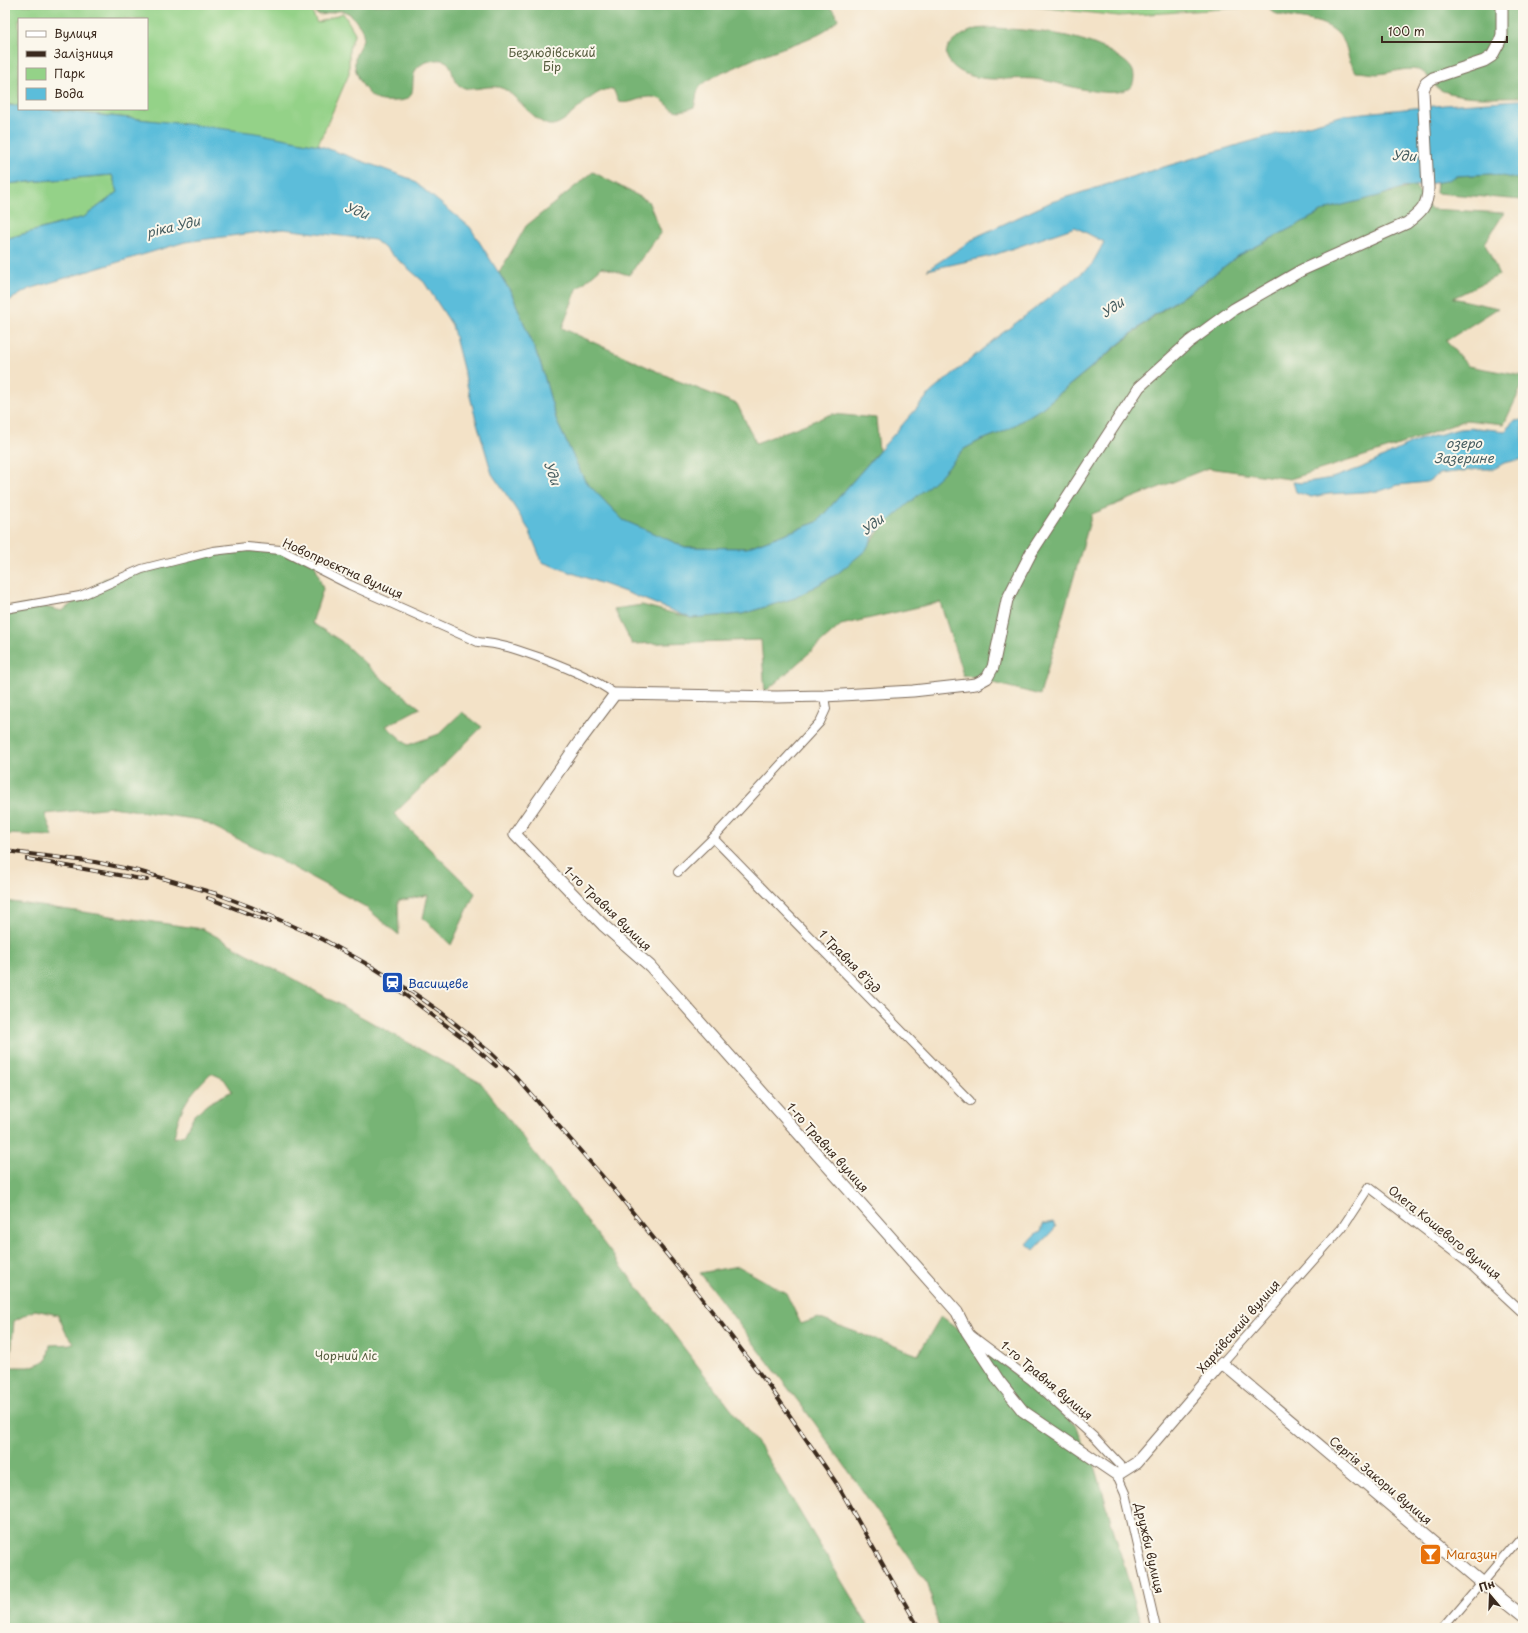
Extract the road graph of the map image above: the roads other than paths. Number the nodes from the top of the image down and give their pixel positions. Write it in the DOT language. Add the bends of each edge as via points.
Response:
graph roads {
  1 [pos="1502,5"];
  2 [pos="5,609"];
  3 [pos="615,694"];
  4 [pos="824,696"];
  5 [pos="713,838"];
  6 [pos="678,872"];
  7 [pos="970,1101"];
  8 [pos="1369,1187"];
  9 [pos="1523,1313"];
  10 [pos="967,1332"];
  11 [pos="1222,1363"];
  12 [pos="1121,1472"];
  13 [pos="1523,1534"];
  14 [pos="1481,1582"];
  15 [pos="1523,1616"];
  16 [pos="1156,1628"];
  17 [pos="1443,1628"];
  1 -- 4 [label="street" via="1502,35 1492,56 1433,78 1426,83 1423,90 1428,199 1421,211 1408,223 1302,270 1234,310 1189,342 1139,387 1031,553 1007,600 992,667 987,678 976,684 913,691"];
  2 -- 3 [label="street, Новопроєктна вулиця" via="80,596 142,569 213,552 247,547 281,550 478,642 496,643 523,651 595,680"];
  3 -- 4 [label="street"];
  3 -- 10 [label="street, 1-го Травня вулиця" via="586,731 515,834 603,925 650,966 957,1312"];
  4 -- 5 [label="street" via="826,709 820,722"];
  5 -- 6 [label="street"];
  5 -- 7 [label="street, 1 Травня в’їзд"];
  8 -- 9 [label="street, Олега Кошевого вулиця" via="1472,1266"];
  8 -- 11 [label="street, Харківський вулиця" via="1342,1228"];
  10 -- 12 [label="street, 1-го Травня вулиця" via="1031,1380 1096,1438"];
  10 -- 12 [label="street" via="999,1382 1023,1411"];
  11 -- 12 [label="street, Харківський вулиця" via="1136,1463"];
  11 -- 14 [label="street, Сергія Закори вулиця"];
  12 -- 16 [label="street, Дружби вулиця"];
  13 -- 14 [label="street"];
  14 -- 15 [label="street, Сергія Закори вулиця"];
  14 -- 17 [label="street"];
}
